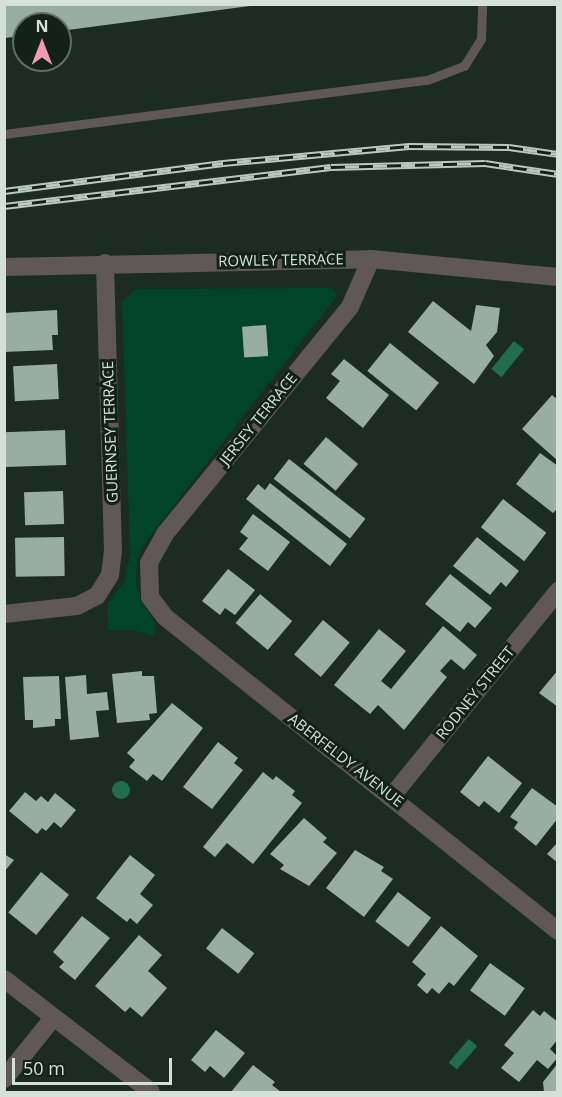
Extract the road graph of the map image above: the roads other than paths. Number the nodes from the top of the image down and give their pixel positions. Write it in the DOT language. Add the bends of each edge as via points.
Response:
graph roads {
  1 [pos="482,4"];
  2 [pos="4,134"];
  3 [pos="370,259"];
  4 [pos="105,263"];
  5 [pos="4,267"];
  6 [pos="558,277"];
  7 [pos="148,580"];
  8 [pos="558,591"];
  9 [pos="4,614"];
  10 [pos="392,796"];
  11 [pos="558,931"];
  12 [pos="4,979"];
  13 [pos="53,1018"];
  14 [pos="4,1079"];
  15 [pos="151,1092"];
  1 -- 2 [label="lane" via="482,39 465,66 427,80"];
  3 -- 4 [label="street, ROWLEY TERRACE"];
  3 -- 6 [label="street, ROWLEY TERRACE"];
  3 -- 7 [label="street, JERSEY TERRACE" via="350,307 165,534 149,563"];
  4 -- 5 [label="street, ROWLEY TERRACE"];
  4 -- 9 [label="street, GUERNSEY TERRACE" via="113,551 110,575 97,596 77,606"];
  7 -- 10 [label="street, ABERFELDY AVENUE" via="150,597 165,617"];
  8 -- 10 [label="street, RODNEY STREET"];
  10 -- 11 [label="street, ABERFELDY AVENUE"];
  12 -- 13 [label="street"];
  13 -- 14 [label="street"];
  13 -- 15 [label="street"];
}
